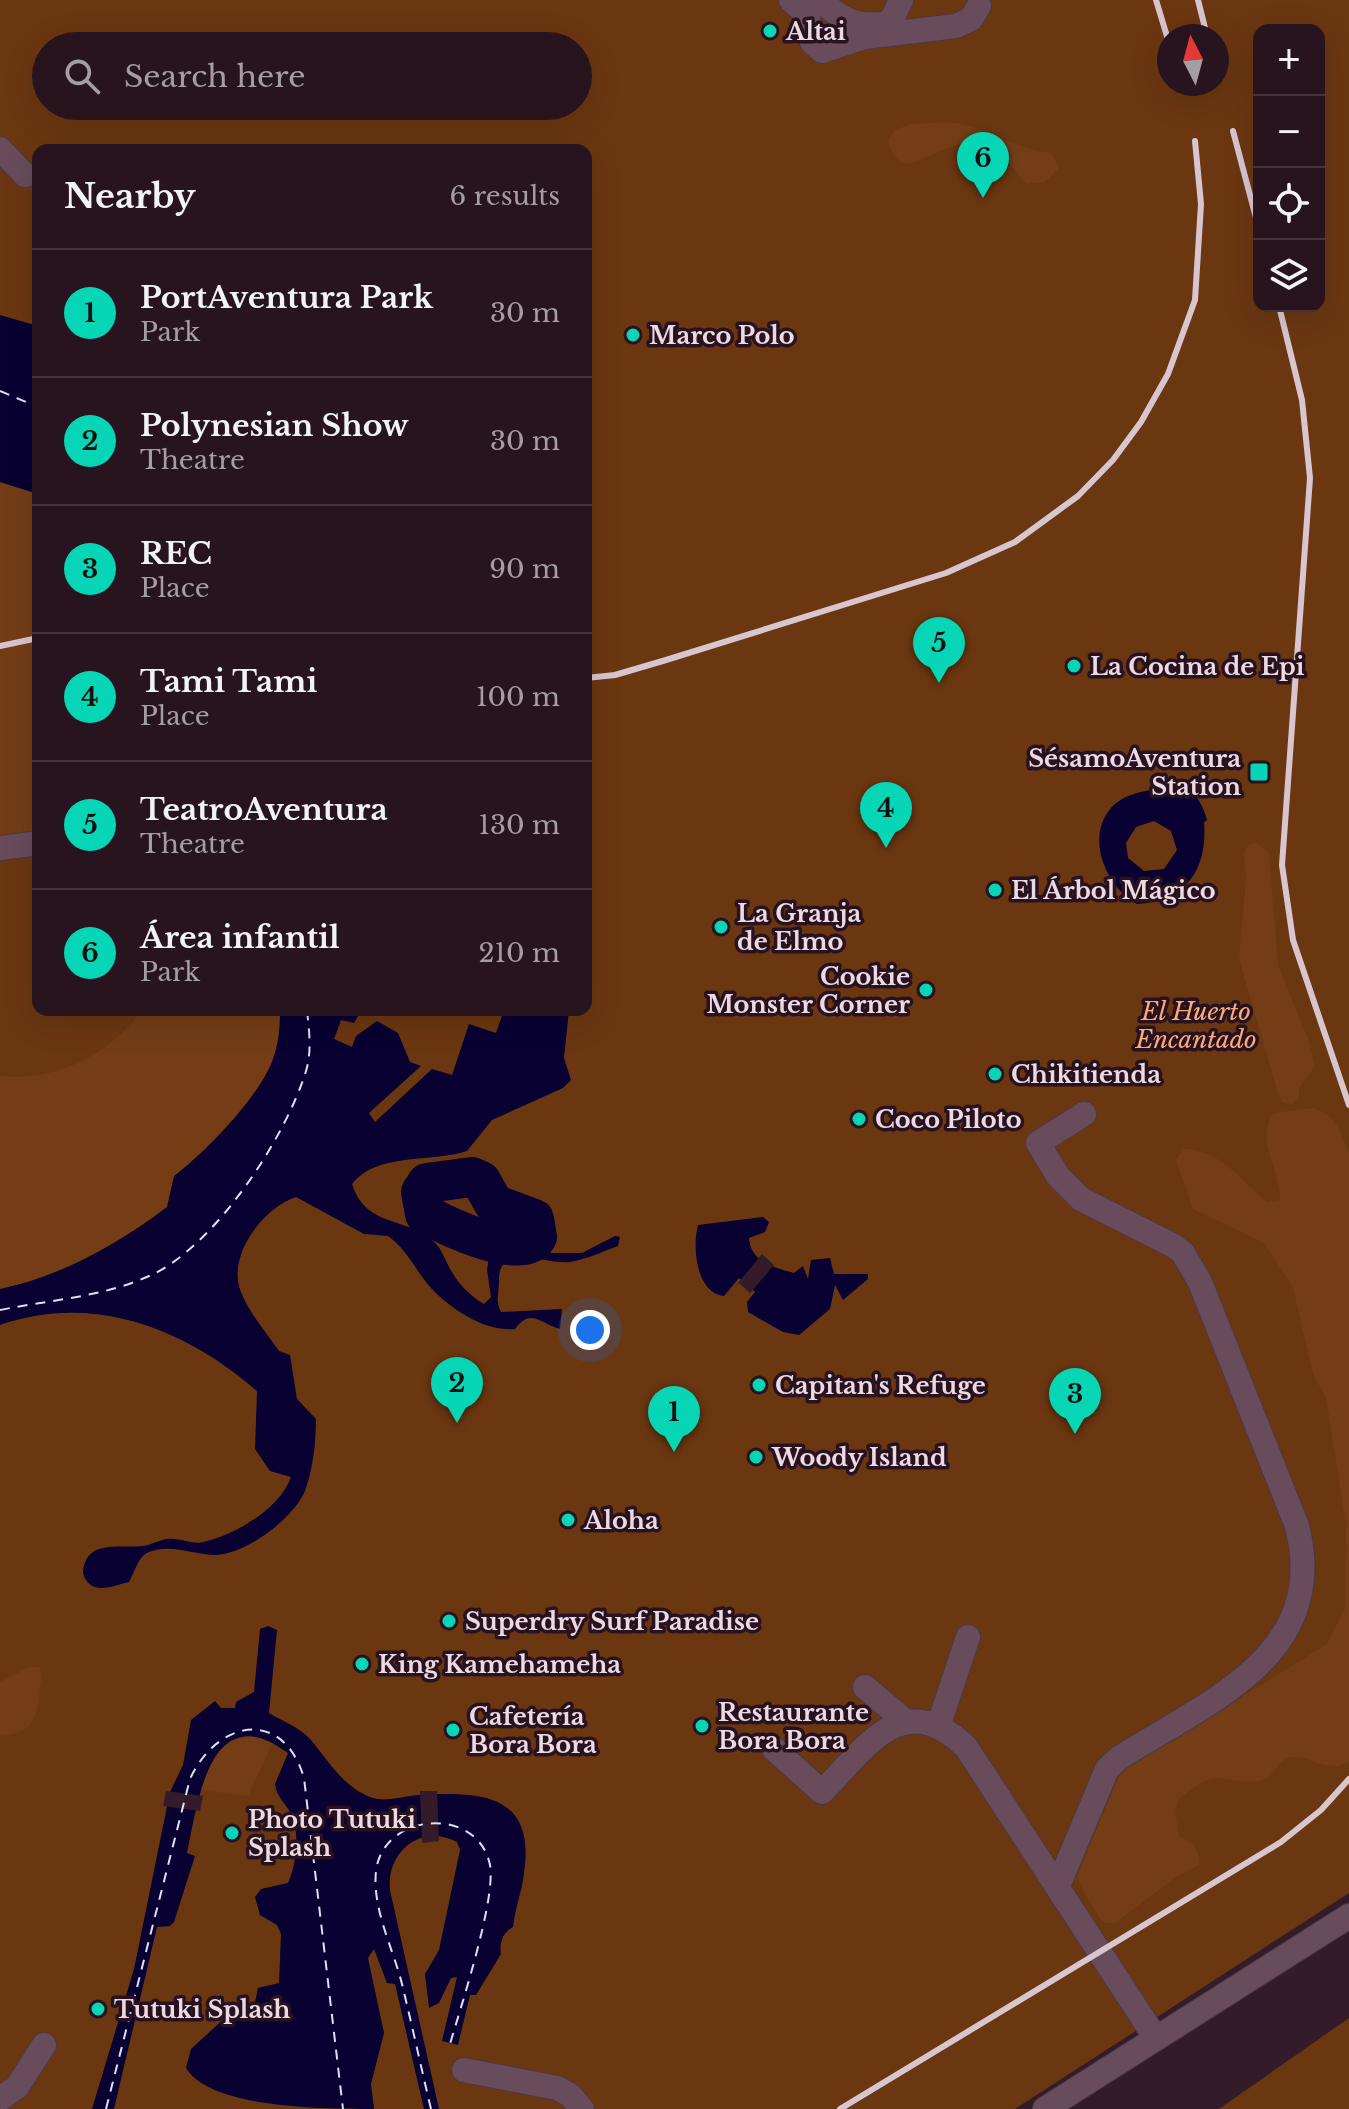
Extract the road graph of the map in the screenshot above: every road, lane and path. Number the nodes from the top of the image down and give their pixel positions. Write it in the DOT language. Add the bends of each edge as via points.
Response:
graph roads {
  1 [pos="791,0"];
  2 [pos="820,0"];
  3 [pos="901,0"];
  4 [pos="981,3"];
  5 [pos="890,23"];
  6 [pos="0,149"];
  7 [pos="25,175"];
  8 [pos="32,844"];
  9 [pos="0,848"];
  10 [pos="1084,1114"];
  11 [pos="968,1637"];
  12 [pos="865,1687"];
  13 [pos="905,1721"];
  14 [pos="938,1727"];
  15 [pos="774,1749"];
  16 [pos="1058,1886"];
  17 [pos="1349,1916"];
  18 [pos="1155,2037"];
  19 [pos="44,2045"];
  20 [pos="464,2070"];
  21 [pos="0,2099"];
  22 [pos="582,2109"];
  23 [pos="1045,2109"];
  1 -- 4 [label="lane" via="807,15 814,47 822,51 864,37 956,26 971,19"];
  2 -- 5 [label="lane" via="857,25"];
  3 -- 5 [label="lane"];
  4 -- 5 [label="lane" via="960,16"];
  6 -- 7 [label="lane"];
  8 -- 9 [label="lane"];
  10 -- 16 [label="lane" via="1038,1143 1058,1176 1081,1199 1183,1253 1200,1282 1297,1526 1305,1568 1301,1600 1286,1635 1268,1658 1245,1679 1107,1769"];
  11 -- 14 [label="lane"];
  12 -- 13 [label="lane"];
  13 -- 14 [label="lane"];
  13 -- 15 [label="lane" via="889,1725 822,1792"];
  14 -- 16 [label="lane" via="966,1747"];
  16 -- 18 [label="lane"];
  17 -- 18 [label="lane"];
  18 -- 23 [label="lane"];
  19 -- 21 [label="lane" via="17,2087"];
  20 -- 22 [label="lane" via="557,2088"];
}
